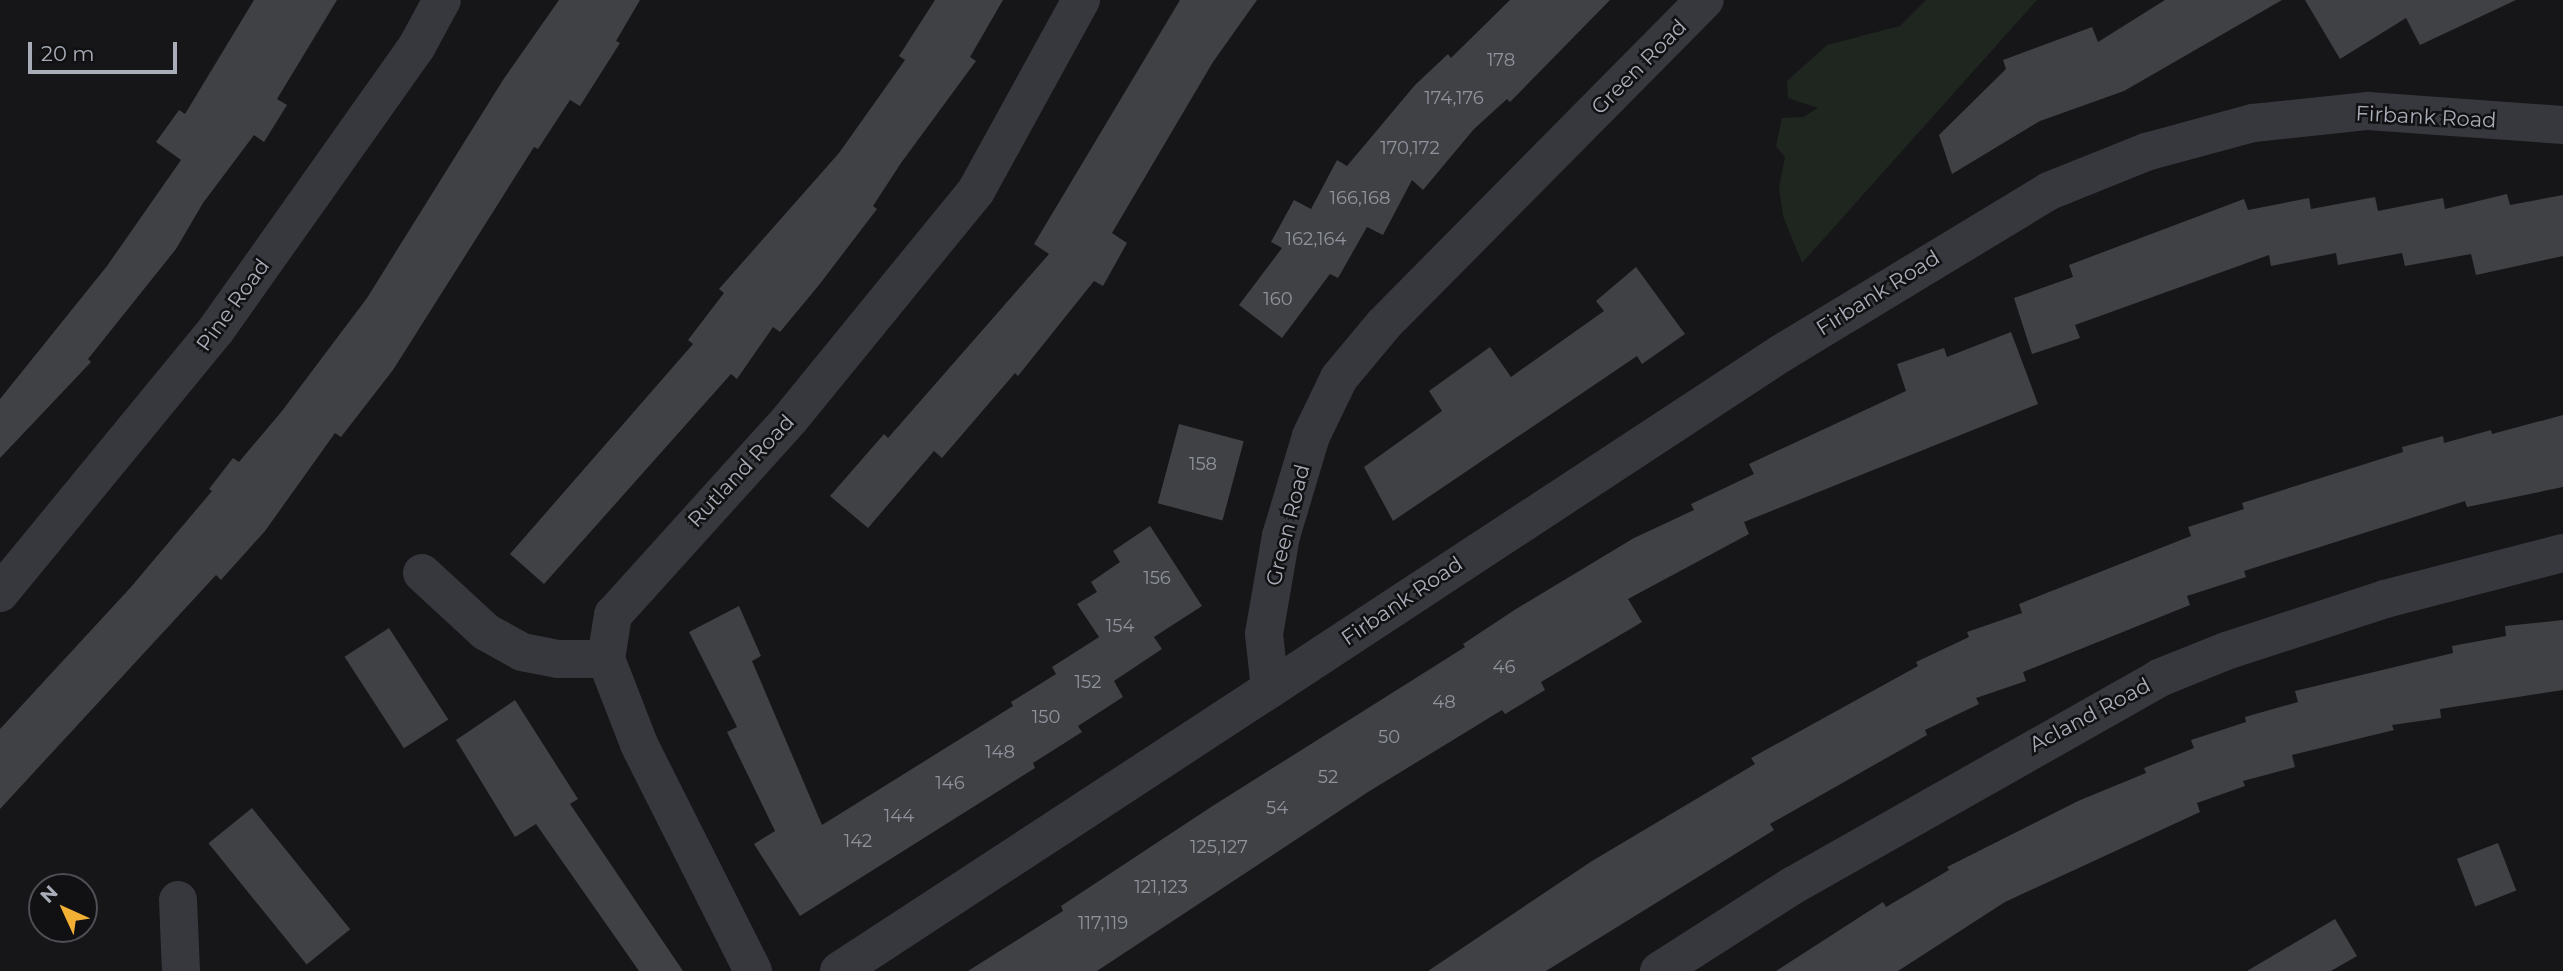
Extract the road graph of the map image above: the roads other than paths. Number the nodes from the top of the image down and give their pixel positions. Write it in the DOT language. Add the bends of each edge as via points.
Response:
graph roads {
  1 [pos="442,0"];
  2 [pos="1081,0"];
  3 [pos="1705,0"];
  4 [pos="2563,125"];
  5 [pos="2563,553"];
  6 [pos="422,573"];
  7 [pos="0,593"];
  8 [pos="606,659"];
  9 [pos="1270,689"];
  10 [pos="177,900"];
  11 [pos="181,971"];
  12 [pos="754,971"];
  13 [pos="839,971"];
  14 [pos="1659,971"];
  1 -- 7 [label="street, Pine Road" via="417,46 216,331"];
  2 -- 8 [label="street, Rutland Road" via="976,191 799,409 613,615"];
  3 -- 9 [label="street, Green Road" via="1384,324 1339,378 1311,436 1281,536 1264,634"];
  4 -- 9 [label="street, Firbank Road" via="2368,111 2253,123 2146,152 2049,191 1791,347"];
  5 -- 14 [label="street, Acland Road" via="2385,599 2159,678 1791,886"];
  6 -- 8 [label="street" via="486,632 522,652 557,659"];
  8 -- 12 [label="street" via="639,744"];
  9 -- 13 [label="street"];
  10 -- 11 [label="street"];
}
